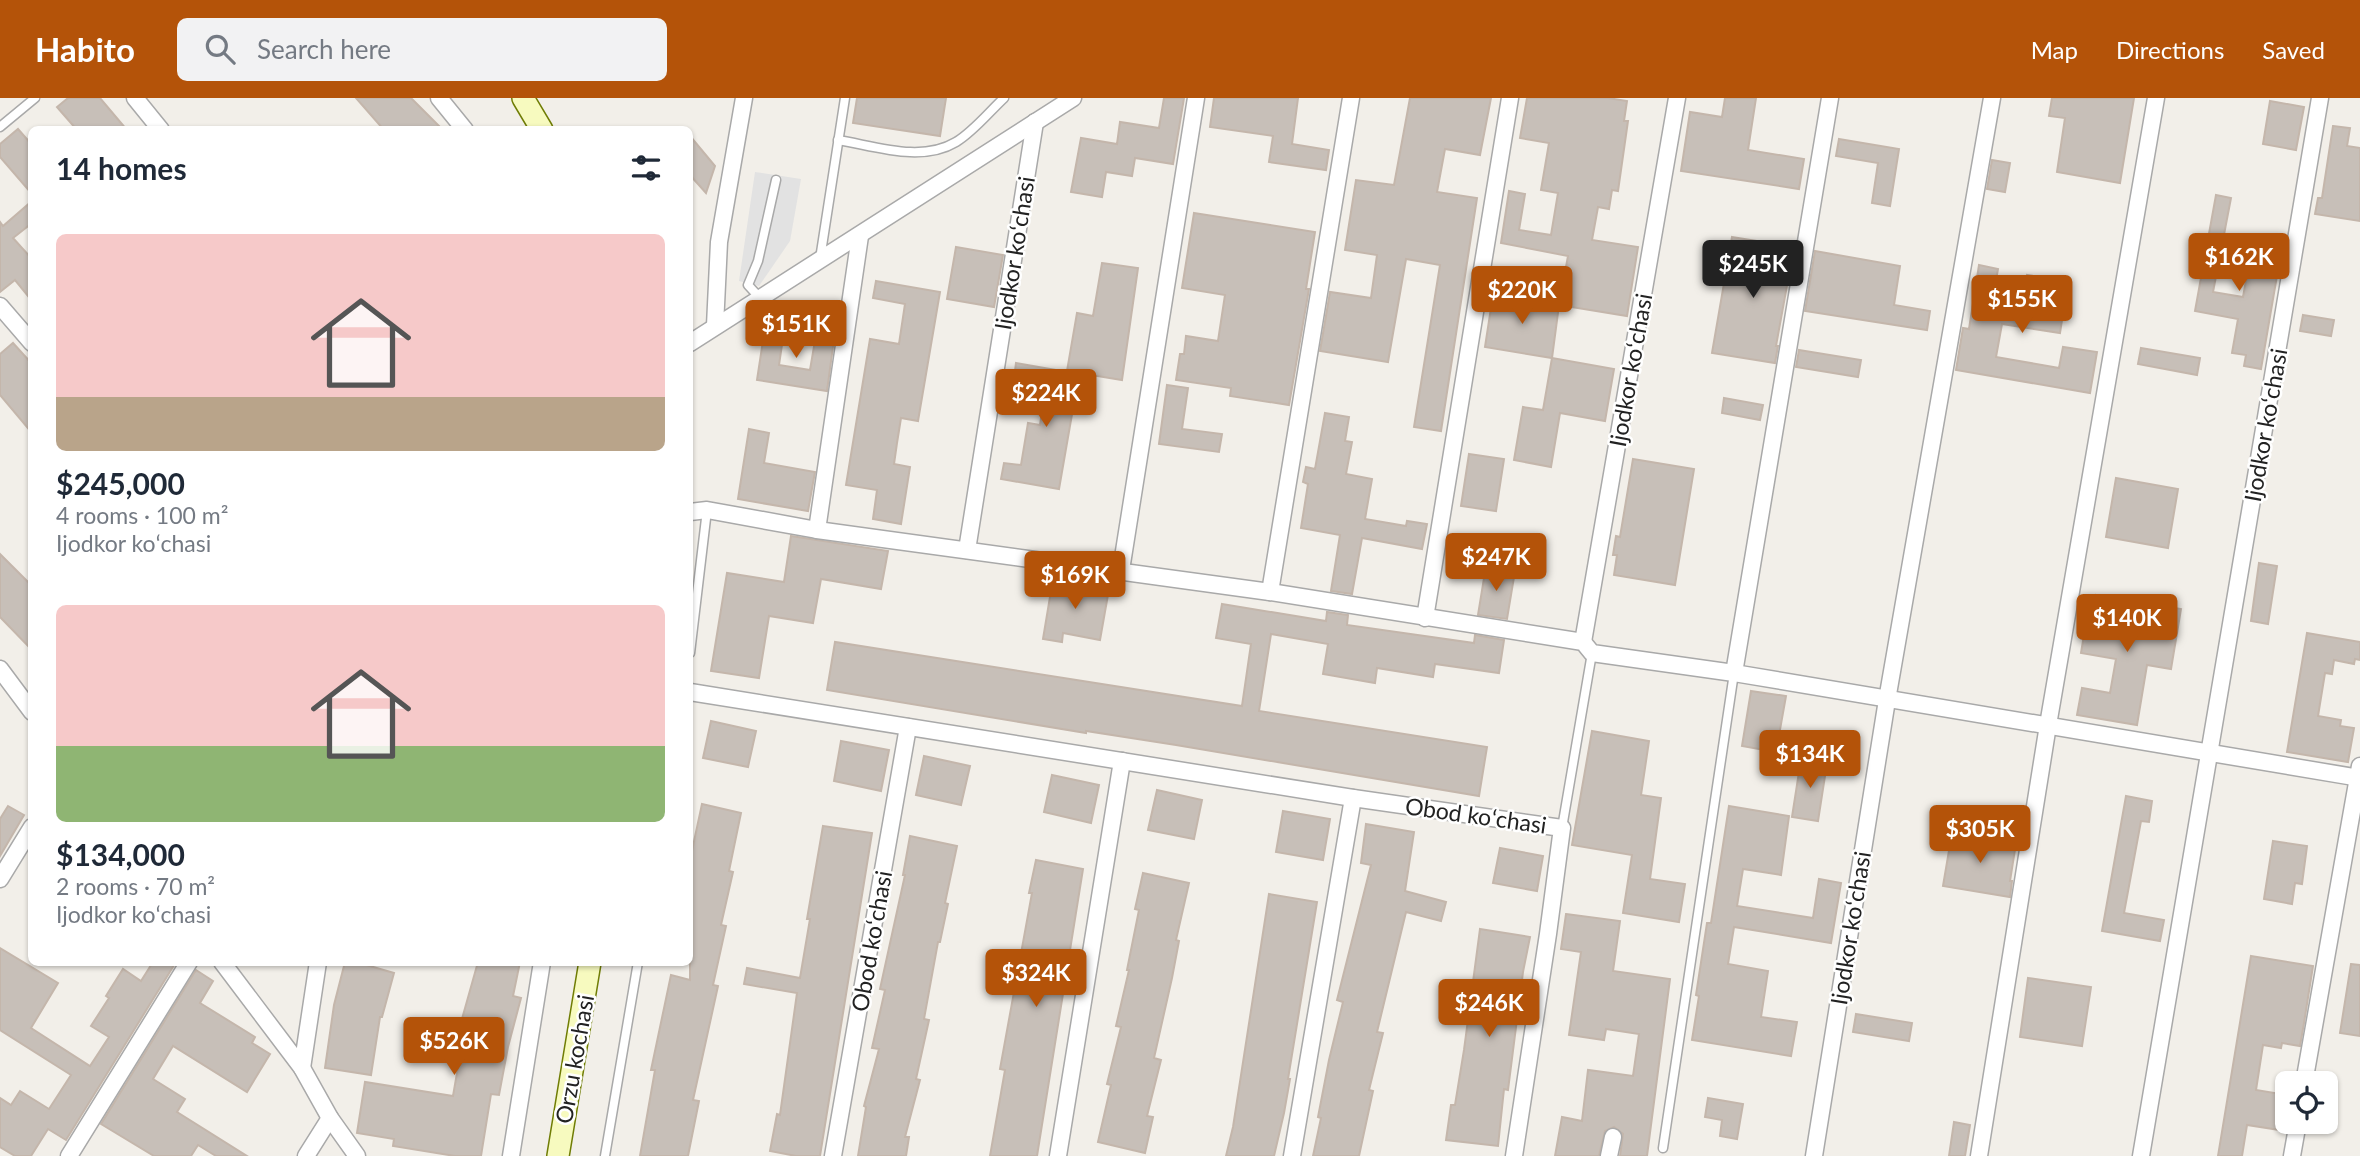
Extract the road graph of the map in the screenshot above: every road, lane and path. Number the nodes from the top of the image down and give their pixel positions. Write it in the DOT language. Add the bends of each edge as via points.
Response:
graph roads {
  1 [pos="35,98"];
  2 [pos="135,98"];
  3 [pos="439,98"];
  4 [pos="523,98"];
  5 [pos="744,98"];
  6 [pos="845,98"];
  7 [pos="1004,98"];
  8 [pos="1073,98"];
  9 [pos="1196,98"];
  10 [pos="1351,98"];
  11 [pos="1510,98"];
  12 [pos="1677,98"];
  13 [pos="1830,98"];
  14 [pos="1992,98"];
  15 [pos="2156,98"];
  16 [pos="2320,98"];
  17 [pos="1035,122"];
  18 [pos="158,126"];
  19 [pos="462,126"];
  20 [pos="540,126"];
  21 [pos="0,127"];
  22 [pos="838,140"];
  23 [pos="776,180"];
  24 [pos="860,236"];
  25 [pos="820,259"];
  26 [pos="760,298"];
  27 [pos="1,309"];
  28 [pos="715,326"];
  29 [pos="28,339"];
  30 [pos="693,341"];
  31 [pos="707,509"];
  32 [pos="693,511"];
  33 [pos="817,530"];
  34 [pos="967,550"];
  35 [pos="1121,570"];
  36 [pos="1270,592"];
  37 [pos="1424,618"];
  38 [pos="693,628"];
  39 [pos="1587,648"];
  40 [pos="0,669"];
  41 [pos="1734,673"];
  42 [pos="693,692"];
  43 [pos="1886,700"];
  44 [pos="28,707"];
  45 [pos="2048,725"];
  46 [pos="908,727"];
  47 [pos="2209,752"];
  48 [pos="1122,761"];
  49 [pos="2359,774"];
  50 [pos="1353,798"];
  51 [pos="1562,828"];
  52 [pos="28,834"];
  53 [pos="0,879"];
  54 [pos="186,966"];
  55 [pos="225,966"];
  56 [pos="317,966"];
  57 [pos="541,966"];
  58 [pos="589,966"];
  59 [pos="637,966"];
  60 [pos="302,1068"];
  61 [pos="2306,1071"];
  62 [pos="330,1118"];
  63 [pos="2296,1134"];
  64 [pos="1613,1137"];
  65 [pos="1663,1148"];
  66 [pos="69,1156"];
  67 [pos="306,1156"];
  68 [pos="357,1156"];
  69 [pos="511,1156"];
  70 [pos="558,1156"];
  71 [pos="605,1156"];
  72 [pos="833,1156"];
  73 [pos="1058,1156"];
  74 [pos="1292,1156"];
  75 [pos="1514,1156"];
  76 [pos="1609,1156"];
  77 [pos="1814,1156"];
  78 [pos="1979,1156"];
  79 [pos="2141,1156"];
  80 [pos="2292,1156"];
  1 -- 21 [label="lane"];
  2 -- 18 [label="street"];
  3 -- 19 [label="street"];
  4 -- 20 [label="main road"];
  5 -- 28 [label="street" via="719,242"];
  6 -- 22 [label="lane"];
  7 -- 22 [label="lane" via="958,141 941,149 913,153"];
  8 -- 17 [label="street, Ijodkor koʻchasi"];
  9 -- 35 [label="street"];
  10 -- 36 [label="street"];
  11 -- 37 [label="street"];
  12 -- 39 [label="street, Ijodkor koʻchasi"];
  13 -- 41 [label="street"];
  14 -- 43 [label="street, Ijodkor koʻchasi"];
  15 -- 45 [label="street"];
  16 -- 47 [label="street, Ijodkor koʻchasi"];
  17 -- 24 [label="street, Ijodkor koʻchasi"];
  17 -- 34 [label="street, Ijodkor koʻchasi"];
  22 -- 25 [label="lane"];
  23 -- 26 [label="lane" via="748,285"];
  24 -- 25 [label="street, Ijodkor koʻchasi"];
  24 -- 33 [label="street"];
  25 -- 26 [label="street, Ijodkor koʻchasi"];
  26 -- 28 [label="street, Ijodkor koʻchasi"];
  27 -- 29 [label="street"];
  28 -- 30 [label="street, Ijodkor koʻchasi"];
  31 -- 32 [label="street"];
  31 -- 33 [label="street"];
  31 -- 38 [label="lane"];
  33 -- 34 [label="street"];
  34 -- 35 [label="street"];
  35 -- 36 [label="street"];
  36 -- 37 [label="street"];
  37 -- 39 [label="street"];
  39 -- 41 [label="street"];
  39 -- 51 [label="lane"];
  40 -- 44 [label="street"];
  41 -- 43 [label="street"];
  41 -- 65 [label="lane"];
  42 -- 46 [label="street, Obod koʻchasi"];
  43 -- 45 [label="street"];
  43 -- 77 [label="street, Ijodkor koʻchasi"];
  45 -- 47 [label="street"];
  45 -- 78 [label="street"];
  46 -- 48 [label="street, Obod koʻchasi"];
  46 -- 72 [label="street, Obod koʻchasi"];
  47 -- 49 [label="street"];
  47 -- 79 [label="street, Ijodkor koʻchasi"];
  48 -- 50 [label="street, Obod koʻchasi"];
  48 -- 73 [label="street"];
  49 -- 61 [label="street"];
  50 -- 51 [label="street, Obod koʻchasi"];
  50 -- 74 [label="street"];
  51 -- 75 [label="street, Obod koʻchasi"];
  52 -- 53 [label="street"];
  54 -- 66 [label="street"];
  55 -- 60 [label="street"];
  56 -- 60 [label="street"];
  57 -- 69 [label="street"];
  58 -- 70 [label="main road, Orzu kochasi"];
  59 -- 71 [label="lane"];
  60 -- 62 [label="street"];
  62 -- 67 [label="street"];
  62 -- 68 [label="street"];
  63 -- 80 [label="street"];
  64 -- 76 [label="street"];
}
